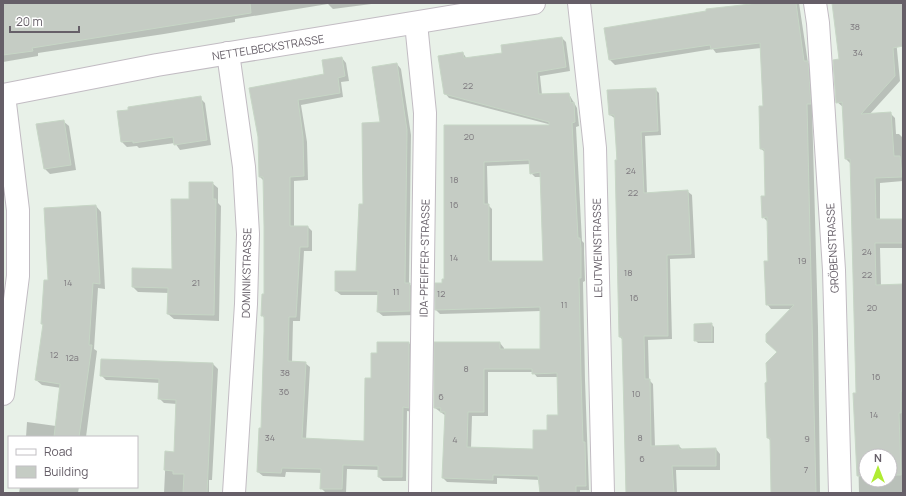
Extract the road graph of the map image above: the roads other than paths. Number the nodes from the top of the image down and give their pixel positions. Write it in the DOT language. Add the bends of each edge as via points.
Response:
graph roads {
  1 [pos="534,3"];
  2 [pos="579,3"];
  3 [pos="815,3"];
  4 [pos="416,23"];
  5 [pos="228,53"];
  6 [pos="4,95"];
  7 [pos="3,394"];
  8 [pos="234,493"];
  9 [pos="420,493"];
  10 [pos="603,493"];
  11 [pos="840,493"];
  1 -- 4 [label="street, NETTELBECKSTRASSE"];
  2 -- 10 [label="street, LEUTWEINSTRASSE" via="595,148"];
  3 -- 11 [label="street, GRÖBENSTRASSE" via="834,270"];
  4 -- 5 [label="street, NETTELBECKSTRASSE"];
  4 -- 9 [label="street, IDA-PFEIFFER-STRASSE" via="426,114"];
  5 -- 6 [label="street, NETTELBECKSTRASSE"];
  5 -- 8 [label="street, DOMINIKSTRASSE" via="244,167 248,234"];
  6 -- 7 [label="street" via="18,210 18,276"];
}
